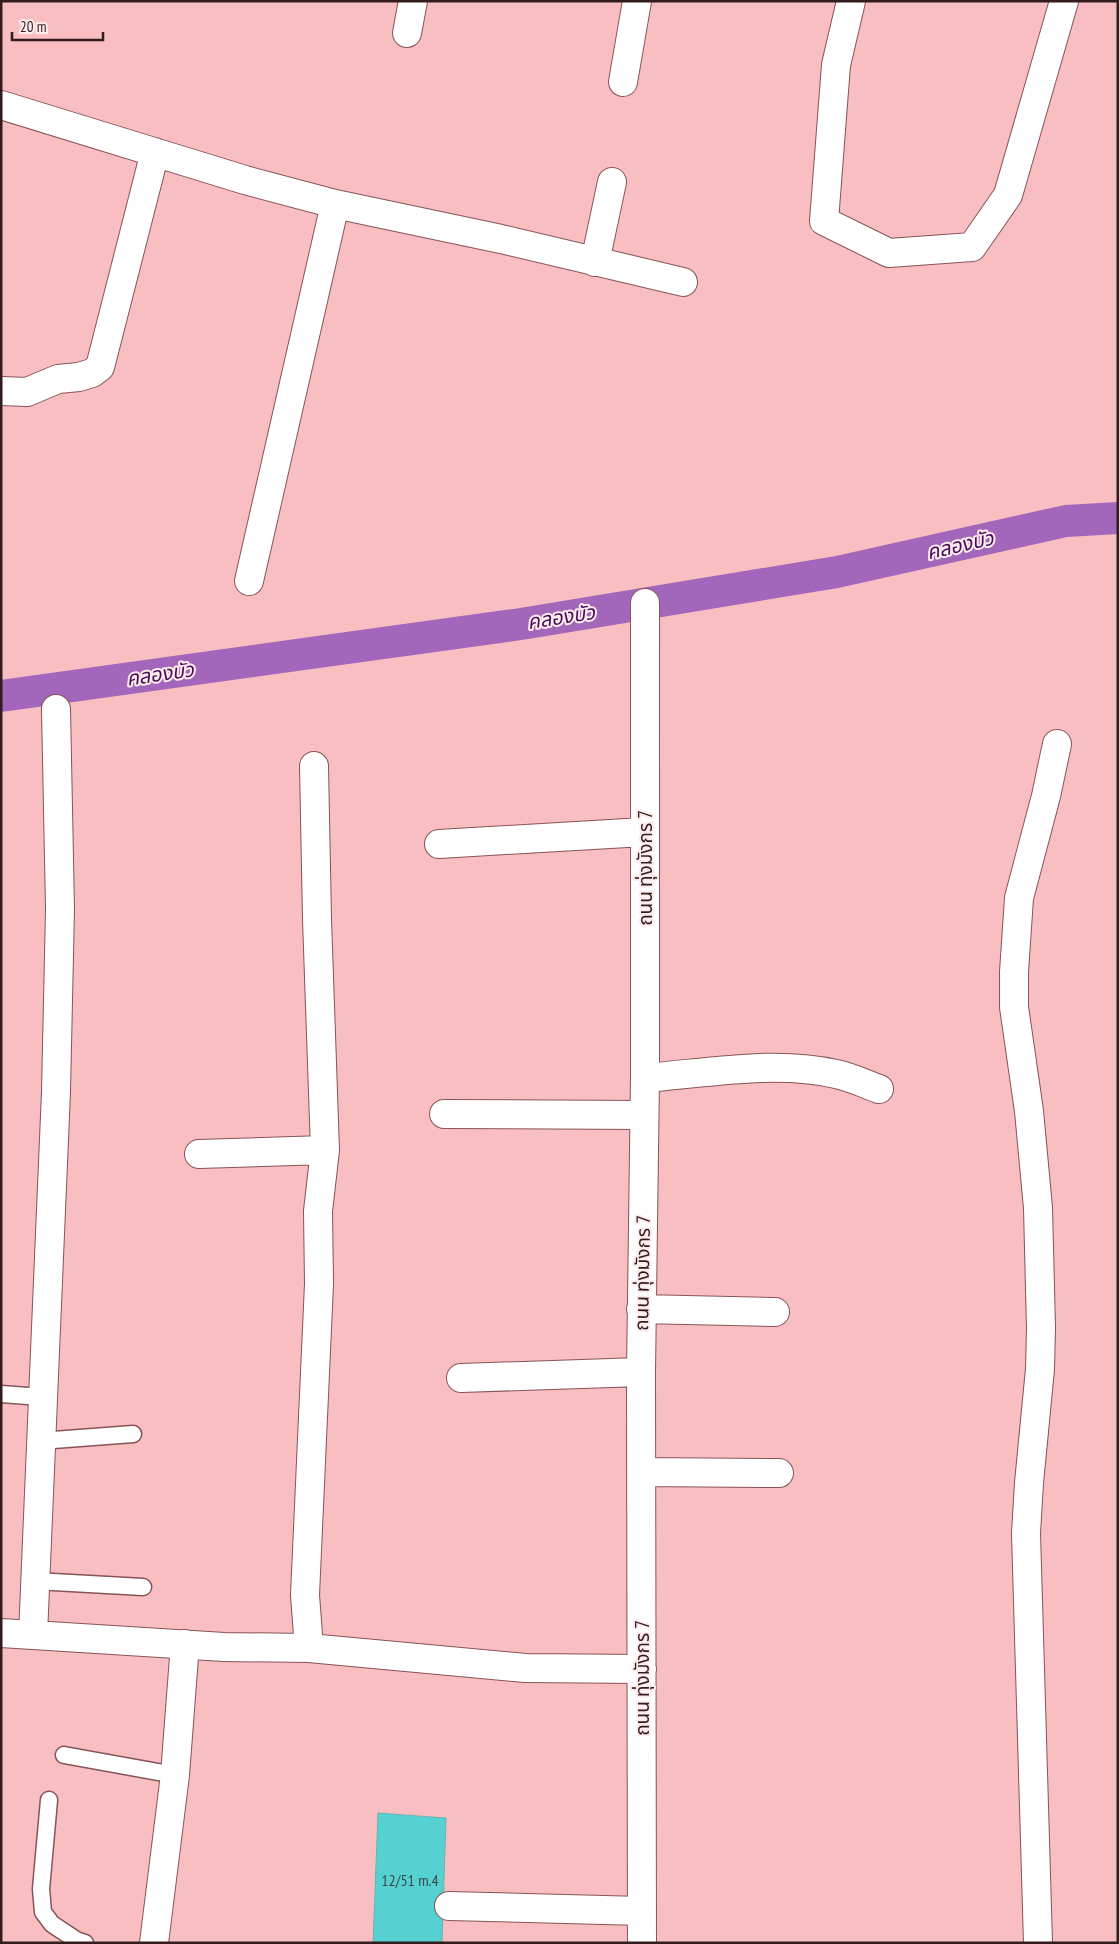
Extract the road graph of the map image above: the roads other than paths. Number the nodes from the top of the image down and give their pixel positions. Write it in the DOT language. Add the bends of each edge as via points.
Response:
graph roads {
  1 [pos="413,1"];
  2 [pos="637,1"];
  3 [pos="851,1"];
  4 [pos="1064,1"];
  5 [pos="407,33"];
  6 [pos="623,82"];
  7 [pos="1,104"];
  8 [pos="155,152"];
  9 [pos="612,182"];
  10 [pos="335,204"];
  11 [pos="596,262"];
  12 [pos="683,282"];
  13 [pos="1,391"];
  14 [pos="249,581"];
  15 [pos="645,603"];
  16 [pos="56,709"];
  17 [pos="1057,744"];
  18 [pos="314,766"];
  19 [pos="644,832"];
  20 [pos="439,844"];
  21 [pos="645,1078"];
  22 [pos="879,1089"];
  23 [pos="444,1114"];
  24 [pos="644,1115"];
  25 [pos="325,1150"];
  26 [pos="199,1154"];
  27 [pos="641,1309"];
  28 [pos="775,1312"];
  29 [pos="641,1372"];
  30 [pos="460,1378"];
  31 [pos="1,1394"];
  32 [pos="42,1398"];
  33 [pos="133,1434"];
  34 [pos="40,1441"];
  35 [pos="642,1472"];
  36 [pos="779,1473"];
  37 [pos="35,1581"];
  38 [pos="143,1587"];
  39 [pos="1,1633"];
  40 [pos="33,1635"];
  41 [pos="185,1644"];
  42 [pos="309,1648"];
  43 [pos="642,1669"];
  44 [pos="64,1755"];
  45 [pos="175,1775"];
  46 [pos="49,1800"];
  47 [pos="449,1906"];
  48 [pos="642,1911"];
  49 [pos="85,1943"];
  50 [pos="154,1943"];
  51 [pos="642,1943"];
  52 [pos="1038,1943"];
  1 -- 5 [label="street"];
  2 -- 6 [label="street"];
  3 -- 4 [label="street" via="836,65 824,222 889,253 972,247 1008,195"];
  7 -- 8 [label="street"];
  8 -- 10 [label="street"];
  8 -- 13 [label="street" via="100,367 79,378 58,379 27,392"];
  9 -- 11 [label="street"];
  10 -- 11 [label="street" via="500,238"];
  10 -- 14 [label="street"];
  11 -- 12 [label="street"];
  15 -- 19 [label="street, ถนน ทุ่งมังกร 7"];
  16 -- 32 [label="street" via="60,909"];
  17 -- 52 [label="street" via="1019,898 1014,972 1014,1008 1029,1111 1038,1208 1041,1318 1040,1369 1026,1533"];
  18 -- 25 [label="street"];
  19 -- 20 [label="street"];
  19 -- 21 [label="street, ถนน ทุ่งมังกร 7"];
  21 -- 22 [label="street" via="764,1068 796,1069 836,1074"];
  21 -- 24 [label="street, ถนน ทุ่งมังกร 7"];
  23 -- 24 [label="street"];
  24 -- 27 [label="street, ถนน ทุ่งมังกร 7"];
  25 -- 26 [label="street"];
  25 -- 42 [label="street" via="318,1211 319,1284 305,1595"];
  27 -- 28 [label="street"];
  27 -- 29 [label="street, ถนน ทุ่งมังกร 7"];
  29 -- 30 [label="street"];
  29 -- 35 [label="street, ถนน ทุ่งมังกร 7"];
  31 -- 32 [label="lane"];
  32 -- 34 [label="street"];
  33 -- 34 [label="lane"];
  34 -- 37 [label="street"];
  35 -- 36 [label="street"];
  35 -- 43 [label="street, ถนน ทุ่งมังกร 7"];
  37 -- 38 [label="lane"];
  37 -- 40 [label="street"];
  39 -- 40 [label="street"];
  40 -- 41 [label="street"];
  41 -- 42 [label="street"];
  41 -- 45 [label="street"];
  42 -- 43 [label="street" via="525,1668"];
  43 -- 48 [label="street, ถนน ทุ่งมังกร 7"];
  44 -- 45 [label="lane"];
  45 -- 50 [label="street"];
  46 -- 49 [label="lane" via="41,1889 43,1912 52,1924"];
  47 -- 48 [label="street"];
  48 -- 51 [label="street, ถนน ทุ่งมังกร 7"];
}
